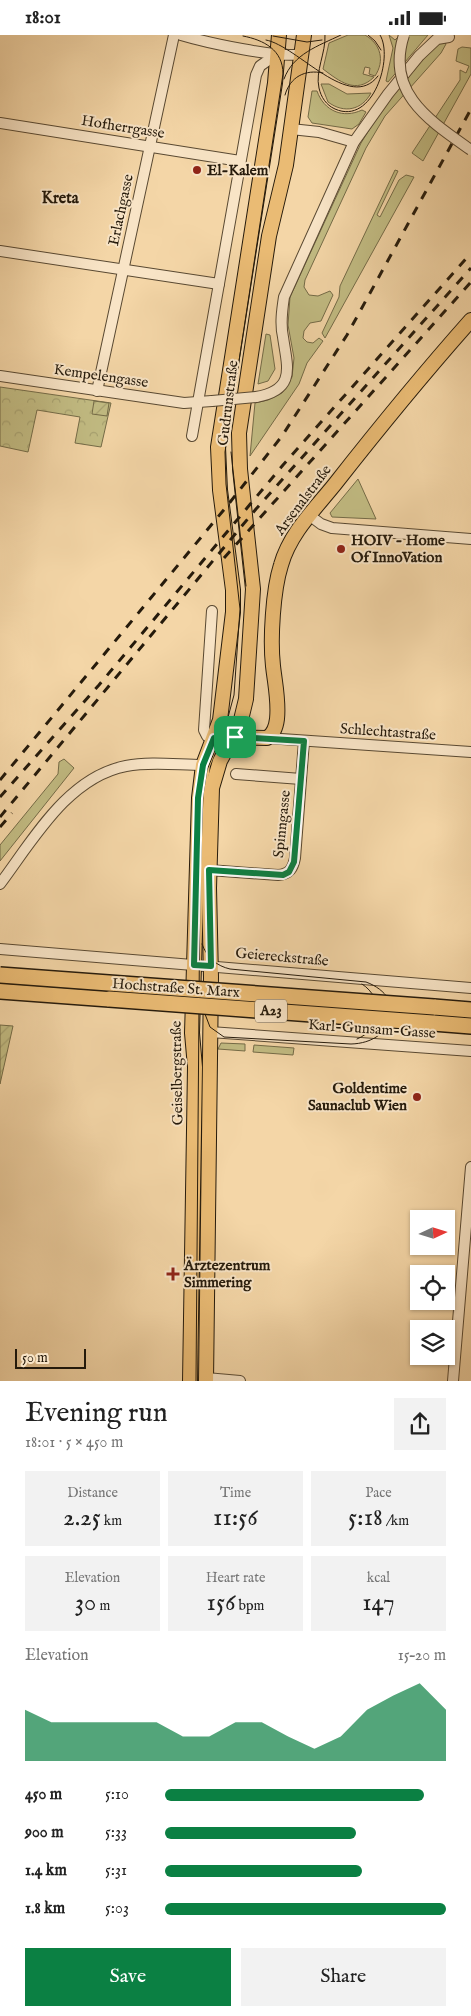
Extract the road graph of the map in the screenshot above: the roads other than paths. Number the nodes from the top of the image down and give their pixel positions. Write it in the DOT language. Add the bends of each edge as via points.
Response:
graph roads {
  1 [pos="174,35"];
  2 [pos="181,35"];
  3 [pos="279,35"];
  4 [pos="304,35"];
  5 [pos="404,35"];
  6 [pos="449,37"];
  7 [pos="277,53"];
  8 [pos="302,53"];
  9 [pos="0,123"];
  10 [pos="292,129"];
  11 [pos="354,142"];
  12 [pos="150,147"];
  13 [pos="471,150"];
  14 [pos="240,161"];
  15 [pos="0,251"];
  16 [pos="123,269"];
  17 [pos="219,284"];
  18 [pos="471,320"];
  19 [pos="0,376"];
  20 [pos="97,391"];
  21 [pos="198,404"];
  22 [pos="192,437"];
  23 [pos="309,515"];
  24 [pos="471,539"];
  25 [pos="212,611"];
  26 [pos="235,737"];
  27 [pos="214,738"];
  28 [pos="266,738"];
  29 [pos="304,741"];
  30 [pos="471,752"];
  31 [pos="209,768"];
  32 [pos="236,774"];
  33 [pos="301,779"];
  34 [pos="209,870"];
  35 [pos="0,884"];
  36 [pos="0,949"];
  37 [pos="194,965"];
  38 [pos="211,966"];
  39 [pos="0,975"];
  40 [pos="471,988"];
  41 [pos="0,991"];
  42 [pos="471,1009"];
  43 [pos="471,1026"];
  44 [pos="210,1032"];
  45 [pos="471,1051"];
  46 [pos="471,1167"];
  47 [pos="206,1380"];
  48 [pos="190,1381"];
  49 [pos="240,1381"];
  50 [pos="453,1381"];
  1 -- 12 [label="street, Erlachgasse"];
  2 -- 7 [label="street"];
  3 -- 7 [label="main road, Gudrunstraße"];
  4 -- 8 [label="main road, Gudrunstraße"];
  5 -- 13 [label="street, bridge" via="400,68 410,97 431,122"];
  6 -- 11 [label="street, Kempelengasse" via="437,39 419,56"];
  7 -- 8 [label="street"];
  7 -- 14 [label="street, Gudrunstraße" via="260,66 256,75"];
  7 -- 27 [label="main road, Gudrunstraße" via="218,447 234,612 220,720"];
  8 -- 10 [label="main road, Gudrunstraße"];
  9 -- 12 [label="street, Hofherrgasse"];
  10 -- 11 [label="street"];
  10 -- 26 [label="main road, Gudrunstraße" via="269,236 239,433 254,589 246,699"];
  11 -- 21 [label="street, Kempelengasse, bridge" via="284,297 282,323 289,365 287,373 272,393"];
  12 -- 14 [label="street, Hofherrgasse"];
  12 -- 16 [label="street, Erlachgasse"];
  14 -- 17 [label="street, Gudrunstraße"];
  15 -- 16 [label="street"];
  16 -- 17 [label="street"];
  16 -- 20 [label="street, Erlachgasse"];
  17 -- 21 [label="street, Gudrunstraße"];
  18 -- 23 [label="main road, Arsenalstraße"];
  19 -- 20 [label="street, Kempelengasse"];
  20 -- 21 [label="street, Kempelengasse"];
  21 -- 22 [label="street, Gudrunstraße"];
  23 -- 24 [label="street" via="328,528"];
  23 -- 28 [label="main road, Arsenalstraße" via="290,543 279,572 272,648 277,718 274,731"];
  25 -- 27 [label="street" via="204,730 207,736"];
  26 -- 27 [label="main road"];
  26 -- 28 [label="main road"];
  26 -- 31 [label="main road, Gudrunstraße"];
  27 -- 31 [label="main road, Gudrunstraße"];
  28 -- 29 [label="street, Schlechtastraße"];
  29 -- 30 [label="street, Schlechtastraße"];
  29 -- 33 [label="street, Spinngasse"];
  31 -- 34 [label="main road, Geiselbergstraße" via="212,788"];
  31 -- 35 [label="street" via="126,766 80,787 54,813"];
  31 -- 37 [label="main road, Geiselbergstraße" via="198,798"];
  32 -- 33 [label="street"];
  33 -- 34 [label="street, Spinngasse" via="295,858 289,872 278,875"];
  34 -- 38 [label="main road, Geiselbergstraße"];
  36 -- 37 [label="street, Geiereckstraße"];
  37 -- 38 [label="street, Geiereckstraße"];
  37 -- 48 [label="main road, Geiselbergstraße"];
  38 -- 40 [label="street, Geiereckstraße"];
  38 -- 44 [label="main road, Geiselbergstraße"];
  39 -- 42 [label="highway, Hochstraße St. Marx / A23, bridge"];
  41 -- 43 [label="highway, Hochstraße St. Marx / A23, bridge"];
  44 -- 45 [label="street, Karl-Gunsam-Gasse"];
  44 -- 47 [label="main road, Geiselbergstraße"];
  46 -- 50 [label="street"];
  47 -- 49 [label="street"];
}
